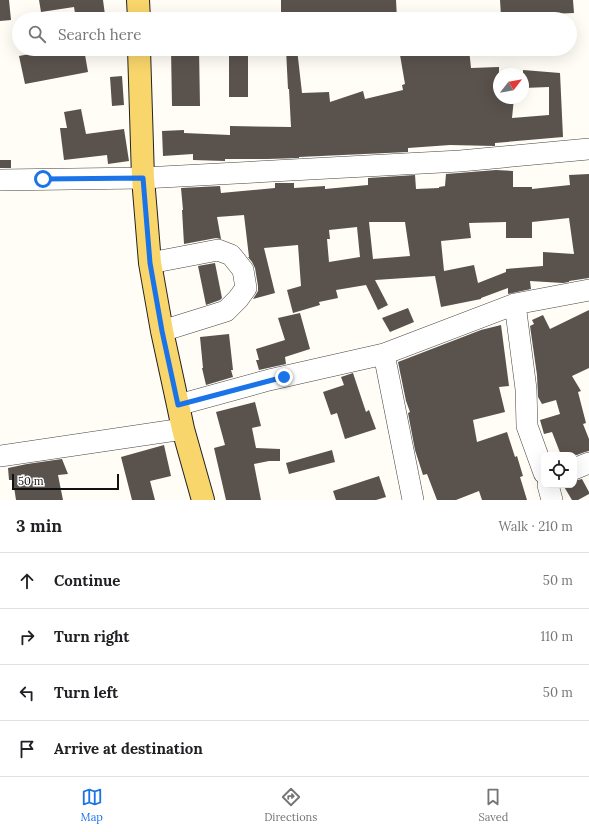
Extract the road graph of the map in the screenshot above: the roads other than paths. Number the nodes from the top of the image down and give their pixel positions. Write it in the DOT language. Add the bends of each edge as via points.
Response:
graph roads {
  1 [pos="138,0"];
  2 [pos="139,12"];
  3 [pos="140,56"];
  4 [pos="589,149"];
  5 [pos="143,178"];
  6 [pos="0,180"];
  7 [pos="150,263"];
  8 [pos="589,290"];
  9 [pos="515,304"];
  10 [pos="162,331"];
  11 [pos="384,354"];
  12 [pos="178,405"];
  13 [pos="183,429"];
  14 [pos="0,456"];
  15 [pos="589,463"];
  16 [pos="541,465"];
  17 [pos="577,468"];
  18 [pos="549,488"];
  19 [pos="203,500"];
  20 [pos="413,500"];
  21 [pos="552,500"];
  1 -- 2 [label="main road"];
  3 -- 5 [label="main road"];
  4 -- 5 [label="street" via="460,161"];
  5 -- 6 [label="street"];
  5 -- 7 [label="main road"];
  7 -- 10 [label="main road"];
  7 -- 10 [label="street" via="218,250 231,255 243,270 246,288 226,311"];
  8 -- 9 [label="street"];
  9 -- 11 [label="street"];
  9 -- 16 [label="street" via="526,389 527,426"];
  10 -- 12 [label="main road"];
  11 -- 12 [label="street" via="269,380"];
  11 -- 20 [label="street"];
  12 -- 13 [label="main road"];
  13 -- 14 [label="street"];
  13 -- 19 [label="main road"];
  15 -- 17 [label="street"];
  18 -- 21 [label="street"];
}
